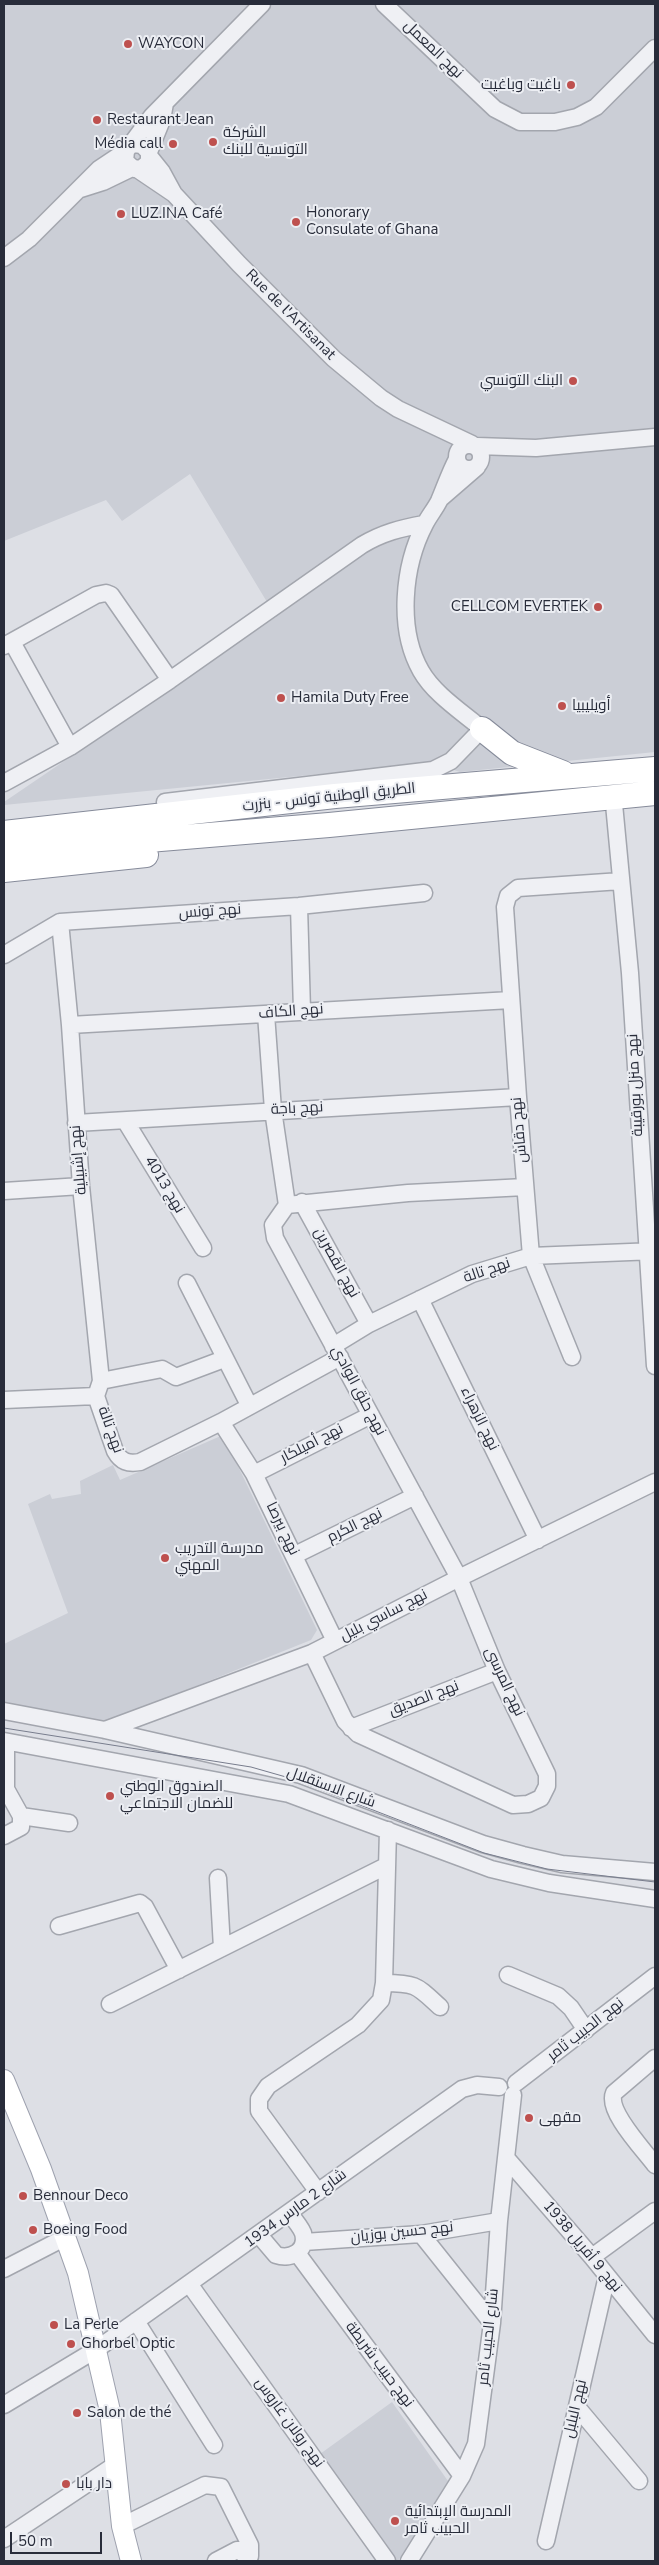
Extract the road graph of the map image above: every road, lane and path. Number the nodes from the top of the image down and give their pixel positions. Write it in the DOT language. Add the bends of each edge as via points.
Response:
graph roads {
  1 [pos="262,4"];
  2 [pos="384,4"];
  3 [pos="655,48"];
  4 [pos="165,103"];
  5 [pos="129,148"];
  6 [pos="150,154"];
  7 [pos="134,168"];
  8 [pos="78,190"];
  9 [pos="174,194"];
  10 [pos="4,258"];
  11 [pos="655,437"];
  12 [pos="536,448"];
  13 [pos="466,450"];
  14 [pos="479,465"];
  15 [pos="439,501"];
  16 [pos="424,524"];
  17 [pos="8,644"];
  18 [pos="170,680"];
  19 [pos="482,729"];
  20 [pos="70,747"];
  21 [pos="655,769"];
  22 [pos="576,777"];
  23 [pos="4,783"];
  24 [pos="655,793"];
  25 [pos="335,796"];
  26 [pos="614,801"];
  27 [pos="165,802"];
  28 [pos="7,843"];
  29 [pos="621,881"];
  30 [pos="424,893"];
  31 [pos="299,906"];
  32 [pos="60,922"];
  33 [pos="4,955"];
  34 [pos="511,1000"];
  35 [pos="302,1011"];
  36 [pos="266,1014"];
  37 [pos="70,1025"];
  38 [pos="518,1097"];
  39 [pos="274,1110"];
  40 [pos="126,1122"];
  41 [pos="76,1123"];
  42 [pos="81,1186"];
  43 [pos="525,1187"];
  44 [pos="4,1192"];
  45 [pos="295,1204"];
  46 [pos="204,1248"];
  47 [pos="651,1251"];
  48 [pos="531,1256"];
  49 [pos="187,1283"];
  50 [pos="420,1299"];
  51 [pos="369,1324"];
  52 [pos="336,1351"];
  53 [pos="572,1357"];
  54 [pos="224,1359"];
  55 [pos="655,1366"];
  56 [pos="99,1388"];
  57 [pos="4,1400"];
  58 [pos="249,1405"];
  59 [pos="371,1415"];
  60 [pos="221,1422"];
  61 [pos="254,1474"];
  62 [pos="655,1482"];
  63 [pos="415,1496"];
  64 [pos="538,1540"];
  65 [pos="295,1555"];
  66 [pos="458,1578"];
  67 [pos="335,1641"];
  68 [pos="312,1653"];
  69 [pos="498,1671"];
  70 [pos="4,1711"];
  71 [pos="351,1728"];
  72 [pos="105,1730"];
  73 [pos="5,1741"];
  74 [pos="5,1789"];
  75 [pos="21,1816"];
  76 [pos="69,1823"];
  77 [pos="388,1830"];
  78 [pos="4,1836"];
  79 [pos="386,1866"];
  80 [pos="655,1872"];
  81 [pos="218,1878"];
  82 [pos="655,1899"];
  83 [pos="59,1926"];
  84 [pos="222,1948"];
  85 [pos="179,1970"];
  86 [pos="508,1975"];
  87 [pos="655,1976"];
  88 [pos="384,1983"];
  89 [pos="110,2004"];
  90 [pos="440,2007"];
  91 [pos="586,2030"];
  92 [pos="655,2058"];
  93 [pos="4,2080"];
  94 [pos="510,2088"];
  95 [pos="508,2160"];
  96 [pos="655,2165"];
  97 [pos="318,2192"];
  98 [pos="655,2211"];
  99 [pos="289,2214"];
  100 [pos="499,2221"];
  101 [pos="421,2234"];
  102 [pos="259,2235"];
  103 [pos="66,2237"];
  104 [pos="300,2248"];
  105 [pos="592,2257"];
  106 [pos="4,2269"];
  107 [pos="607,2276"];
  108 [pos="190,2285"];
  109 [pos="136,2321"];
  110 [pos="492,2322"];
  111 [pos="655,2335"];
  112 [pos="97,2349"];
  113 [pos="4,2405"];
  114 [pos="577,2407"];
  115 [pos="214,2445"];
  116 [pos="116,2465"];
  117 [pos="462,2476"];
  118 [pos="639,2481"];
  119 [pos="122,2526"];
  120 [pos="4,2539"];
  121 [pos="546,2541"];
  122 [pos="247,2559"];
  123 [pos="132,2561"];
  124 [pos="216,2561"];
  125 [pos="387,2561"];
  126 [pos="409,2561"];
  1 -- 4 [label="street"];
  2 -- 3 [label="street, نهج المعمل" via="495,109 520,122 555,122 577,117 596,107"];
  4 -- 5 [label="street"];
  4 -- 6 [label="street"];
  5 -- 6 [label="street" via="142,145"];
  5 -- 7 [label="street" via="125,161"];
  5 -- 8 [label="street" via="98,169"];
  6 -- 7 [label="street" via="146,166"];
  6 -- 9 [label="street, Rue de l'Artisanat"];
  7 -- 8 [label="street"];
  7 -- 9 [label="street, Rue de l'Artisanat"];
  8 -- 10 [label="street" via="29,239"];
  9 -- 13 [label="street, Rue de l'Artisanat" via="334,360 382,398 420,418"];
  11 -- 12 [label="street"];
  12 -- 13 [label="street"];
  12 -- 14 [label="street"];
  13 -- 14 [label="street" via="481,454"];
  13 -- 14 [label="street" via="461,466 467,469"];
  13 -- 15 [label="street"];
  14 -- 15 [label="street"];
  15 -- 16 [label="street"];
  16 -- 18 [label="street" via="396,528 362,545"];
  16 -- 19 [label="street" via="408,581 408,634 421,672"];
  17 -- 18 [label="street" via="96,595 106,593 111,595"];
  17 -- 20 [label="street"];
  18 -- 20 [label="street"];
  19 -- 22 [label="highway" via="525,760"];
  19 -- 27 [label="street" via="451,762 433,770"];
  20 -- 23 [label="street"];
  21 -- 22 [label="highway, الطريق الوطنية تونس - بنزرت"];
  22 -- 25 [label="highway, الطريق الوطنية تونس - بنزرت"];
  24 -- 26 [label="highway, الطريق الوطنية تونس - بنزرت"];
  25 -- 27 [label="highway"];
  25 -- 28 [label="highway, الطريق الوطنية تونس - بنزرت"];
  26 -- 28 [label="highway, الطريق الوطنية تونس - بنزرت" via="361,822"];
  26 -- 29 [label="street, نهج منزل بورقيبة"];
  27 -- 28 [label="highway"];
  29 -- 34 [label="street, نهج دقاش" via="518,888 508,896 505,907"];
  29 -- 47 [label="street, نهج منزل بورقيبة"];
  30 -- 31 [label="street, نهج تونس"];
  31 -- 32 [label="street, نهج تونس"];
  31 -- 35 [label="street"];
  32 -- 33 [label="street, نهج تونس"];
  32 -- 37 [label="street, نهج إشبيلية"];
  34 -- 35 [label="street, نهج الكاف"];
  34 -- 38 [label="street, نهج دقاش"];
  35 -- 36 [label="street, نهج الكاف"];
  36 -- 37 [label="street, نهج الكاف"];
  36 -- 39 [label="street, نهج القصرين"];
  37 -- 41 [label="street, نهج إشبيلية"];
  38 -- 39 [label="street, نهج باجة"];
  38 -- 43 [label="street, نهج دقاش"];
  39 -- 40 [label="street, نهج باجة"];
  39 -- 45 [label="street, نهج القصرين"];
  40 -- 41 [label="street, نهج باجة"];
  40 -- 46 [label="street, نهج 4013"];
  41 -- 42 [label="street, نهج إشبيلية"];
  42 -- 44 [label="street"];
  42 -- 56 [label="street, نهج إشبيلية"];
  43 -- 45 [label="street" via="408,1193"];
  43 -- 48 [label="street, نهج دقاش"];
  45 -- 51 [label="street, نهج القصرين"];
  45 -- 52 [label="street, نهج حلق الوادي" via="273,1225 275,1238"];
  47 -- 48 [label="street, نهج تالة"];
  47 -- 55 [label="street, نهج منزل بورقيبة"];
  48 -- 50 [label="street, نهج تالة" via="472,1274"];
  48 -- 53 [label="street, نهج دقاش"];
  49 -- 54 [label="street"];
  50 -- 51 [label="street, نهج تالة"];
  50 -- 64 [label="street, نهج الزهراء"];
  51 -- 52 [label="street, نهج تالة"];
  52 -- 58 [label="street, نهج تالة"];
  52 -- 59 [label="street, نهج حلق الوادي"];
  54 -- 56 [label="street" via="176,1377 162,1369"];
  54 -- 58 [label="street"];
  56 -- 57 [label="street"];
  56 -- 60 [label="street, نهج تالة" via="115,1451 120,1459 130,1463 140,1462"];
  58 -- 60 [label="street, نهج تالة"];
  59 -- 61 [label="street, نهج أميلكار"];
  59 -- 63 [label="street, نهج حلق الوادي"];
  60 -- 61 [label="street, نهج بيرصا"];
  61 -- 65 [label="street, نهج بيرصا"];
  62 -- 64 [label="street, نهج ساسي بليل"];
  63 -- 65 [label="street, نهج الكرم"];
  63 -- 66 [label="street, نهج حلق الوادي"];
  64 -- 66 [label="street, نهج ساسي بليل"];
  65 -- 67 [label="street, نهج بيرصا"];
  66 -- 67 [label="street, نهج ساسي بليل"];
  66 -- 69 [label="street, نهج المرسى"];
  67 -- 68 [label="street, نهج ساسي بليل"];
  68 -- 71 [label="street"];
  68 -- 72 [label="street, نهج ساسي بليل"];
  69 -- 71 [label="street, نهج الصديق"];
  69 -- 71 [label="street, نهج المرسى" via="547,1774 547,1786 541,1798 528,1804 513,1805"];
  70 -- 72 [label="street, شارع الاستقلال"];
  72 -- 80 [label="street, شارع الاستقلال" via="301,1775 483,1844 523,1855 562,1864"];
  73 -- 74 [label="street"];
  73 -- 77 [label="street, شارع الاستقلال" via="288,1794"];
  74 -- 75 [label="street"];
  75 -- 76 [label="street"];
  75 -- 78 [label="street" via="21,1827"];
  77 -- 79 [label="street"];
  77 -- 82 [label="street, شارع الاستقلال" via="491,1869 549,1883"];
  79 -- 84 [label="street"];
  79 -- 88 [label="street"];
  81 -- 84 [label="street"];
  83 -- 85 [label="street" via="140,1903 146,1907"];
  84 -- 85 [label="street"];
  85 -- 89 [label="street"];
  86 -- 91 [label="street" via="558,1996"];
  87 -- 91 [label="street, نهج الحبيب ثامر"];
  88 -- 90 [label="street" via="417,1986"];
  88 -- 97 [label="street" via="380,2000 364,2020 268,2086 259,2099 259,2112"];
  91 -- 94 [label="street, نهج الحبيب ثامر"];
  92 -- 96 [label="street" via="612,2098 614,2112"];
  93 -- 103 [label="main road"];
  94 -- 95 [label="street, شارع الحبيب ثامر"];
  94 -- 97 [label="street, شارع 2 مارس 1934" via="477,2084 462,2089"];
  95 -- 100 [label="street, شارع الحبيب ثامر"];
  95 -- 105 [label="street, نهج 9 أفريل 1938"];
  97 -- 99 [label="street, شارع 2 مارس 1934"];
  98 -- 105 [label="street"];
  99 -- 102 [label="street, شارع 2 مارس 1934"];
  99 -- 104 [label="street, نهج حبيب شريطة" via="300,2228"];
  100 -- 101 [label="street, نهج حسين بوزيان"];
  100 -- 110 [label="street, شارع الحبيب ثامر"];
  101 -- 104 [label="street, نهج حسين بوزيان"];
  101 -- 110 [label="street"];
  102 -- 104 [label="street, نهج حسين بوزيان" via="276,2255 290,2257"];
  102 -- 108 [label="street, شارع 2 مارس 1934"];
  103 -- 106 [label="street"];
  103 -- 112 [label="main road"];
  104 -- 117 [label="street, نهج حبيب شريطة"];
  105 -- 107 [label="street, نهج 9 أفريل 1938"];
  107 -- 111 [label="street, نهج 9 أفريل 1938"];
  107 -- 114 [label="street, نهج البلبل"];
  108 -- 109 [label="street, شارع 2 مارس 1934"];
  108 -- 125 [label="street, نهج رولان غاروس"];
  109 -- 112 [label="street, شارع 2 مارس 1934"];
  109 -- 115 [label="street"];
  110 -- 117 [label="street, شارع الحبيب ثامر" via="476,2444"];
  112 -- 113 [label="street, شارع 2 مارس 1934"];
  112 -- 116 [label="main road" via="110,2411"];
  114 -- 118 [label="street"];
  114 -- 121 [label="street, نهج البلبل"];
  116 -- 119 [label="main road"];
  116 -- 120 [label="street"];
  117 -- 126 [label="street, شارع الحبيب ثامر"];
  119 -- 122 [label="street" via="206,2485 221,2487 250,2545"];
  119 -- 123 [label="main road"];
  122 -- 124 [label="street" via="241,2550 237,2550"];
}
